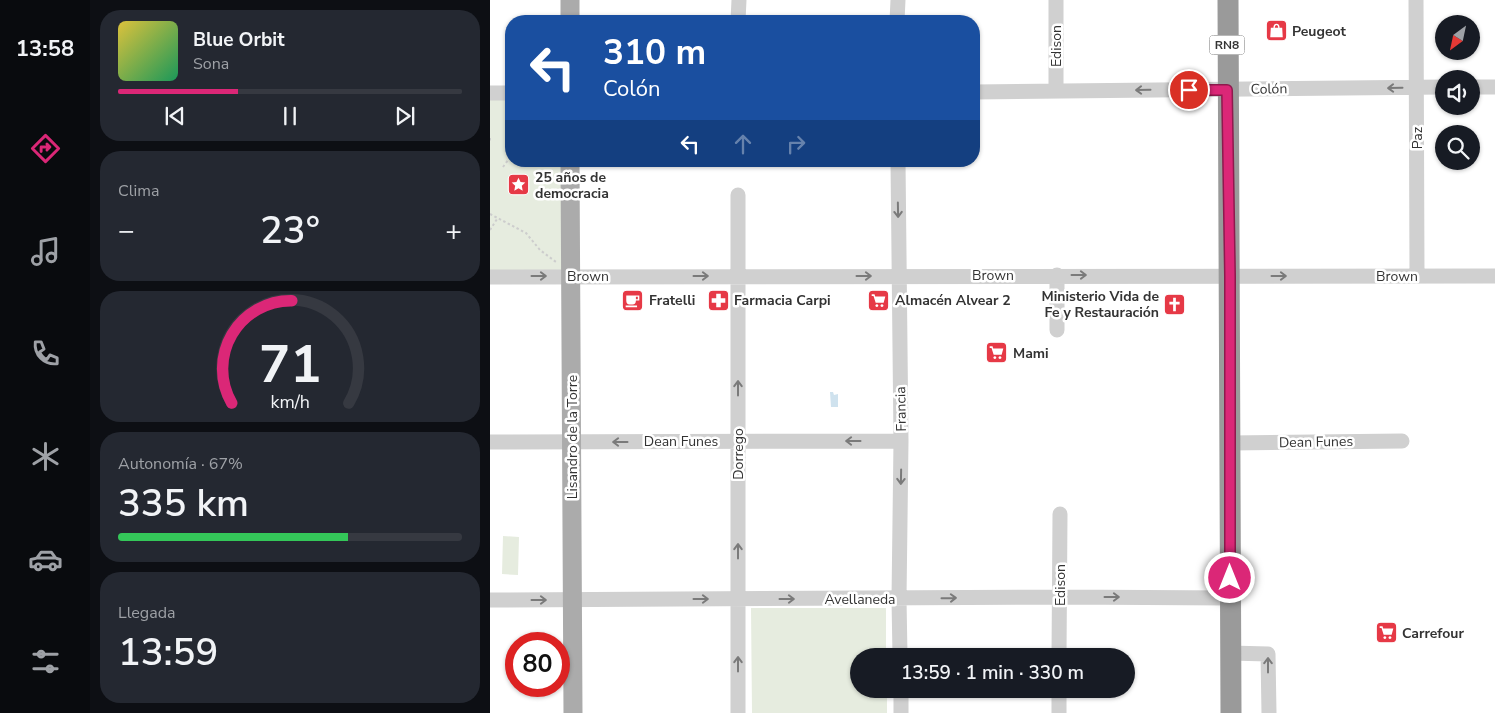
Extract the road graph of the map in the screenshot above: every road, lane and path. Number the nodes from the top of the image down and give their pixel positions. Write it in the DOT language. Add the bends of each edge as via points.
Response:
graph roads {
  1 [pos="570,0"];
  2 [pos="738,0"];
  3 [pos="898,0"];
  4 [pos="1056,0"];
  5 [pos="1228,0"];
  6 [pos="1416,0"];
  7 [pos="570,15"];
  8 [pos="738,15"];
  9 [pos="897,15"];
  10 [pos="1416,87"];
  11 [pos="1435,87"];
  12 [pos="1480,87"];
  13 [pos="1495,87"];
  14 [pos="1227,90"];
  15 [pos="1056,91"];
  16 [pos="980,92"];
  17 [pos="490,93"];
  18 [pos="505,93"];
  19 [pos="505,164"];
  20 [pos="503,167"];
  21 [pos="570,167"];
  22 [pos="898,167"];
  23 [pos="738,194"];
  24 [pos="490,214"];
  25 [pos="497,219"];
  26 [pos="490,230"];
  27 [pos="1057,275"];
  28 [pos="490,276"];
  29 [pos="572,276"];
  30 [pos="738,276"];
  31 [pos="899,276"];
  32 [pos="1230,276"];
  33 [pos="1417,276"];
  34 [pos="1495,276"];
  35 [pos="1057,330"];
  36 [pos="738,441"];
  37 [pos="901,441"];
  38 [pos="1402,441"];
  39 [pos="490,442"];
  40 [pos="572,442"];
  41 [pos="1230,443"];
  42 [pos="1060,514"];
  43 [pos="1060,597"];
  44 [pos="1230,598"];
  45 [pos="738,599"];
  46 [pos="899,599"];
  47 [pos="490,600"];
  48 [pos="573,600"];
  49 [pos="900,648"];
  50 [pos="1060,648"];
  51 [pos="1230,653"];
  52 [pos="901,698"];
  53 [pos="1059,698"];
  54 [pos="573,713"];
  55 [pos="738,713"];
  56 [pos="901,713"];
  57 [pos="1058,713"];
  58 [pos="1230,713"];
  59 [pos="1269,713"];
  1 -- 7 [label="main road"];
  2 -- 8 [label="street"];
  3 -- 9 [label="street"];
  4 -- 15 [label="street, Edison"];
  5 -- 14 [label="highway, RN8"];
  6 -- 10 [label="street, Paz"];
  10 -- 11 [label="street, Colón"];
  10 -- 14 [label="street, Colón, one-way"];
  10 -- 33 [label="street, Paz"];
  12 -- 13 [label="street"];
  14 -- 15 [label="street, Colón, one-way"];
  14 -- 32 [label="highway, RN8"];
  15 -- 16 [label="street, Colón"];
  17 -- 18 [label="street"];
  19 -- 20 [label="path"];
  21 -- 29 [label="main road, Lisandro de la Torre"];
  22 -- 31 [label="street, Francia, one-way"];
  23 -- 30 [label="street, Dorrego"];
  24 -- 25 [label="path"];
  25 -- 26 [label="path"];
  25 -- 29 [label="path" via="526,233 540,250"];
  27 -- 31 [label="street, Brown"];
  27 -- 32 [label="street, Brown, one-way"];
  27 -- 35 [label="street"];
  28 -- 29 [label="street, Brown, one-way"];
  29 -- 30 [label="street, Brown, one-way"];
  29 -- 40 [label="main road, Lisandro de la Torre"];
  30 -- 31 [label="street, Brown, one-way"];
  36 -- 30 [label="street, Dorrego, one-way"];
  31 -- 37 [label="street, Francia"];
  32 -- 33 [label="street, Brown, one-way"];
  32 -- 41 [label="highway, RN8"];
  33 -- 34 [label="street, Brown"];
  37 -- 36 [label="street, Dean Funes, one-way"];
  36 -- 40 [label="street, Dean Funes, one-way"];
  45 -- 36 [label="street, Dorrego, one-way"];
  37 -- 46 [label="street, Francia, one-way"];
  38 -- 41 [label="street, Dean Funes"];
  39 -- 40 [label="street, Dean Funes"];
  40 -- 48 [label="main road, Lisandro de la Torre"];
  41 -- 44 [label="highway, RN8"];
  42 -- 43 [label="street, Edison"];
  43 -- 44 [label="street, Avellaneda, one-way"];
  46 -- 43 [label="street, Avellaneda, one-way"];
  43 -- 50 [label="street, Edison"];
  44 -- 51 [label="highway, RN8"];
  45 -- 46 [label="street, Avellaneda, one-way"];
  48 -- 45 [label="street, Avellaneda, one-way"];
  55 -- 45 [label="street, Dorrego, one-way"];
  46 -- 49 [label="street, Francia"];
  47 -- 48 [label="street, Avellaneda, one-way"];
  48 -- 54 [label="main road, Lisandro de la Torre"];
  51 -- 58 [label="highway, RN8"];
  59 -- 51 [label="street, one-way" via="1268,654"];
  52 -- 56 [label="street"];
  53 -- 57 [label="street"];
}
